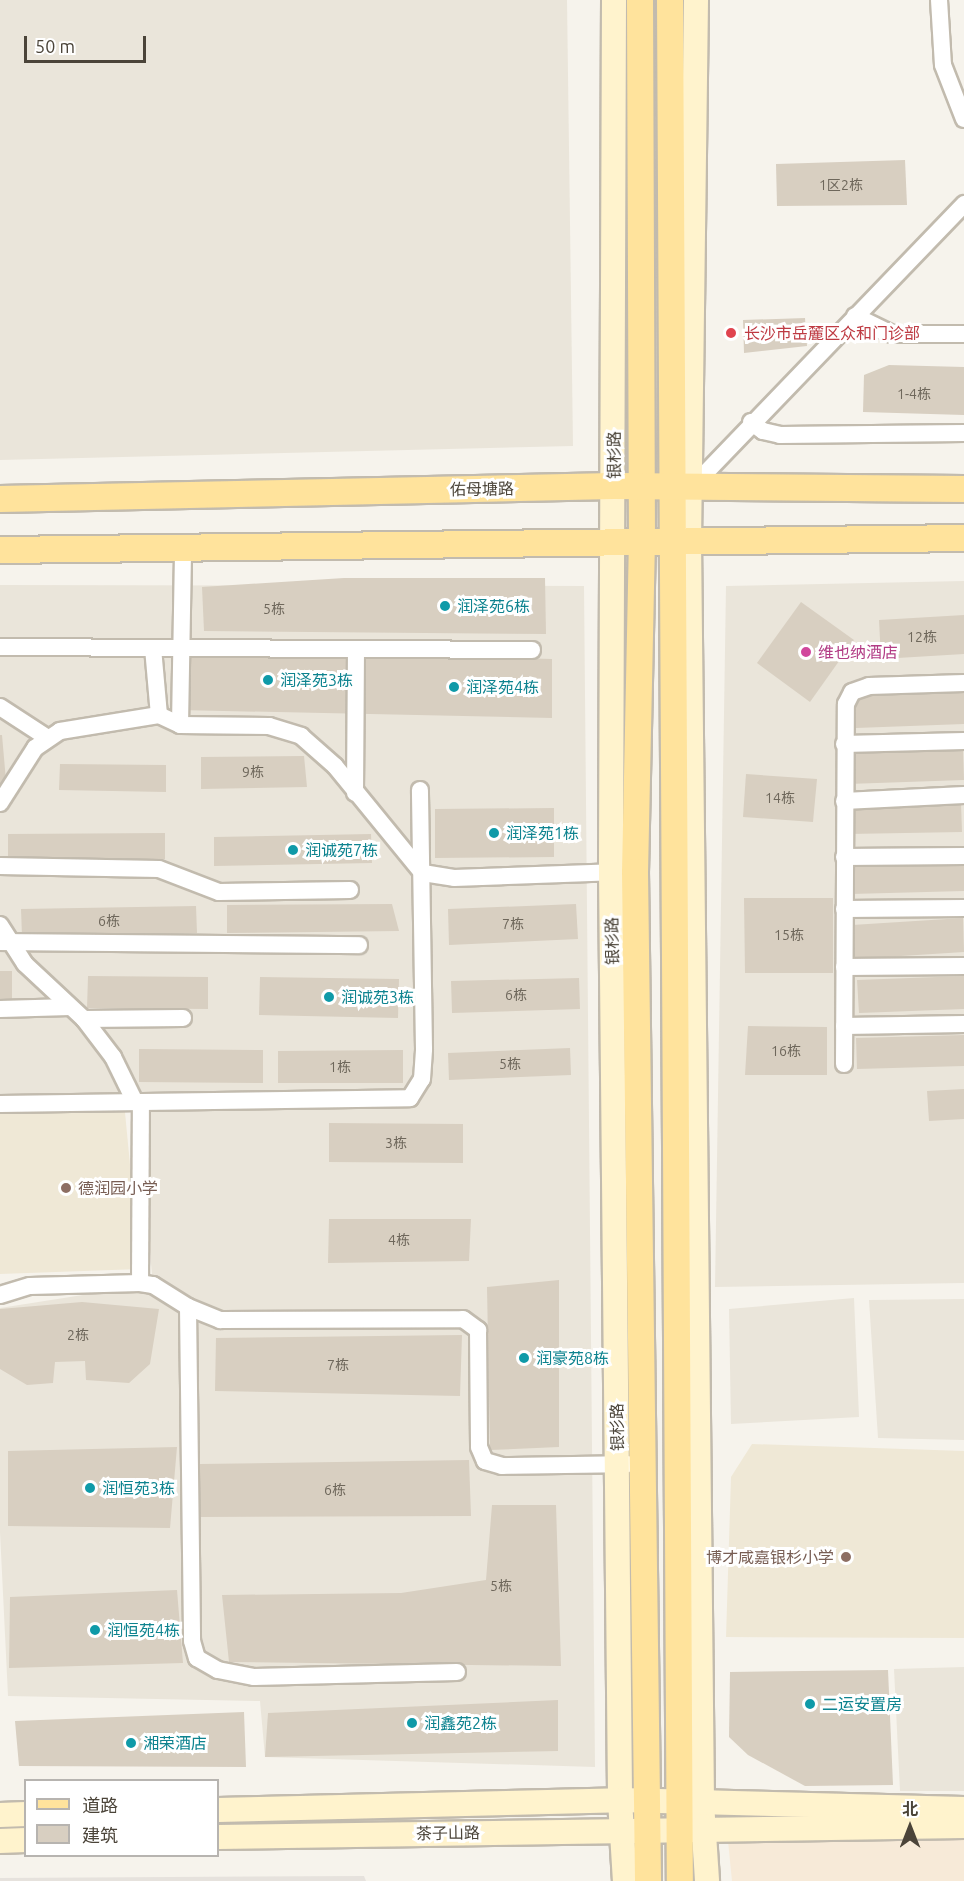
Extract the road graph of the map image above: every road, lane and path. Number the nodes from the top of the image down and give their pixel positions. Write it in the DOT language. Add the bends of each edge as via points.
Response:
graph roads {
  1 [pos="614,0"];
  2 [pos="640,0"];
  3 [pos="670,0"];
  4 [pos="696,0"];
  5 [pos="939,0"];
  6 [pos="964,119"];
  7 [pos="964,204"];
  8 [pos="855,316"];
  9 [pos="964,334"];
  10 [pos="751,422"];
  11 [pos="964,433"];
  12 [pos="614,486"];
  13 [pos="641,487"];
  14 [pos="684,487"];
  15 [pos="964,489"];
  16 [pos="0,499"];
  17 [pos="964,538"];
  18 [pos="642,539"];
  19 [pos="614,540"];
  20 [pos="680,540"];
  21 [pos="183,548"];
  22 [pos="0,550"];
  23 [pos="0,647"];
  24 [pos="153,648"];
  25 [pos="180,648"];
  26 [pos="532,650"];
  27 [pos="356,651"];
  28 [pos="964,683"];
  29 [pos="0,708"];
  30 [pos="159,715"];
  31 [pos="180,725"];
  32 [pos="46,737"];
  33 [pos="964,741"];
  34 [pos="844,744"];
  35 [pos="420,790"];
  36 [pos="355,793"];
  37 [pos="2,795"];
  38 [pos="964,795"];
  39 [pos="844,801"];
  40 [pos="964,856"];
  41 [pos="844,857"];
  42 [pos="0,866"];
  43 [pos="421,871"];
  44 [pos="623,872"];
  45 [pos="350,890"];
  46 [pos="964,908"];
  47 [pos="844,909"];
  48 [pos="0,925"];
  49 [pos="4,942"];
  50 [pos="359,945"];
  51 [pos="964,966"];
  52 [pos="844,967"];
  53 [pos="70,1007"];
  54 [pos="0,1009"];
  55 [pos="183,1018"];
  56 [pos="84,1019"];
  57 [pos="964,1024"];
  58 [pos="844,1026"];
  59 [pos="844,1064"];
  60 [pos="138,1102"];
  61 [pos="0,1104"];
  62 [pos="140,1283"];
  63 [pos="0,1295"];
  64 [pos="188,1307"];
  65 [pos="629,1464"];
  66 [pos="457,1672"];
  67 [pos="632,1801"];
  68 [pos="689,1803"];
  69 [pos="964,1809"];
  70 [pos="219,1810"];
  71 [pos="24,1814"];
  72 [pos="0,1815"];
  73 [pos="964,1826"];
  74 [pos="633,1831"];
  75 [pos="678,1832"];
  76 [pos="704,1832"];
  77 [pos="219,1837"];
  78 [pos="0,1840"];
  79 [pos="24,1840"];
  80 [pos="625,1881"];
  81 [pos="648,1881"];
  82 [pos="681,1881"];
  83 [pos="707,1881"];
  1 -- 12 [label="street, 银杉路"];
  2 -- 13 [label="main road, 银杉路"];
  3 -- 14 [label="main road"];
  4 -- 14 [label="street"];
  5 -- 6 [label="street" via="943,64"];
  7 -- 8 [label="street"];
  8 -- 9 [label="street" via="892,334"];
  8 -- 10 [label="street"];
  10 -- 11 [label="street" via="770,434"];
  10 -- 14 [label="street"];
  12 -- 13 [label="main road, 佑母塘路"];
  12 -- 16 [label="main road, 佑母塘路"];
  12 -- 19 [label="street, 银杉路"];
  13 -- 14 [label="main road, 佑母塘路"];
  13 -- 18 [label="main road, 银杉路"];
  14 -- 15 [label="main road, 佑母塘路"];
  14 -- 20 [label="main road"];
  17 -- 20 [label="main road"];
  18 -- 19 [label="main road"];
  18 -- 20 [label="main road"];
  18 -- 44 [label="main road, 银杉路"];
  19 -- 21 [label="main road"];
  19 -- 44 [label="street, 银杉路"];
  20 -- 68 [label="main road"];
  21 -- 22 [label="main road"];
  21 -- 25 [label="street"];
  23 -- 24 [label="street"];
  24 -- 25 [label="street"];
  24 -- 30 [label="street"];
  25 -- 27 [label="street"];
  25 -- 31 [label="street"];
  26 -- 27 [label="street"];
  27 -- 36 [label="street"];
  28 -- 34 [label="street" via="869,686 852,692 844,713"];
  29 -- 32 [label="street"];
  30 -- 31 [label="street"];
  30 -- 32 [label="street"];
  31 -- 36 [label="street" via="285,729 301,736 335,766"];
  32 -- 37 [label="street"];
  33 -- 34 [label="street"];
  34 -- 39 [label="street"];
  35 -- 43 [label="street"];
  36 -- 43 [label="street"];
  38 -- 39 [label="street"];
  39 -- 41 [label="street"];
  40 -- 41 [label="street"];
  41 -- 47 [label="street"];
  42 -- 45 [label="street" via="159,869 219,892"];
  43 -- 44 [label="street" via="454,878"];
  43 -- 60 [label="street" via="423,1079 411,1098"];
  44 -- 65 [label="main road, 银杉路"];
  46 -- 47 [label="street"];
  47 -- 52 [label="street"];
  48 -- 49 [label="street"];
  49 -- 50 [label="street"];
  49 -- 53 [label="street"];
  51 -- 52 [label="street"];
  52 -- 58 [label="street"];
  53 -- 54 [label="street"];
  53 -- 56 [label="street"];
  55 -- 56 [label="street"];
  56 -- 60 [label="street" via="113,1057"];
  57 -- 58 [label="street"];
  58 -- 59 [label="street"];
  60 -- 61 [label="street"];
  60 -- 62 [label="street"];
  62 -- 63 [label="street" via="30,1286"];
  62 -- 64 [label="street" via="153,1285"];
  64 -- 65 [label="street" via="234,1321 470,1321 479,1337 479,1447 485,1461 502,1466"];
  64 -- 66 [label="street" via="192,1641 197,1658 218,1671 254,1677"];
  65 -- 67 [label="main road, 银杉路"];
  67 -- 68 [label="street, 茶子山路"];
  67 -- 70 [label="street, 茶子山路"];
  67 -- 74 [label="main road, 银杉路"];
  68 -- 69 [label="street, 茶子山路"];
  68 -- 75 [label="main road"];
  68 -- 76 [label="street"];
  71 -- 72 [label="street"];
  73 -- 76 [label="street, 茶子山路"];
  74 -- 75 [label="street, 茶子山路"];
  74 -- 77 [label="street, 茶子山路"];
  74 -- 80 [label="street, 银杉路"];
  74 -- 81 [label="main road, 银杉路"];
  75 -- 76 [label="street, 茶子山路"];
  75 -- 82 [label="main road"];
  76 -- 83 [label="street"];
  78 -- 79 [label="street"];
}
